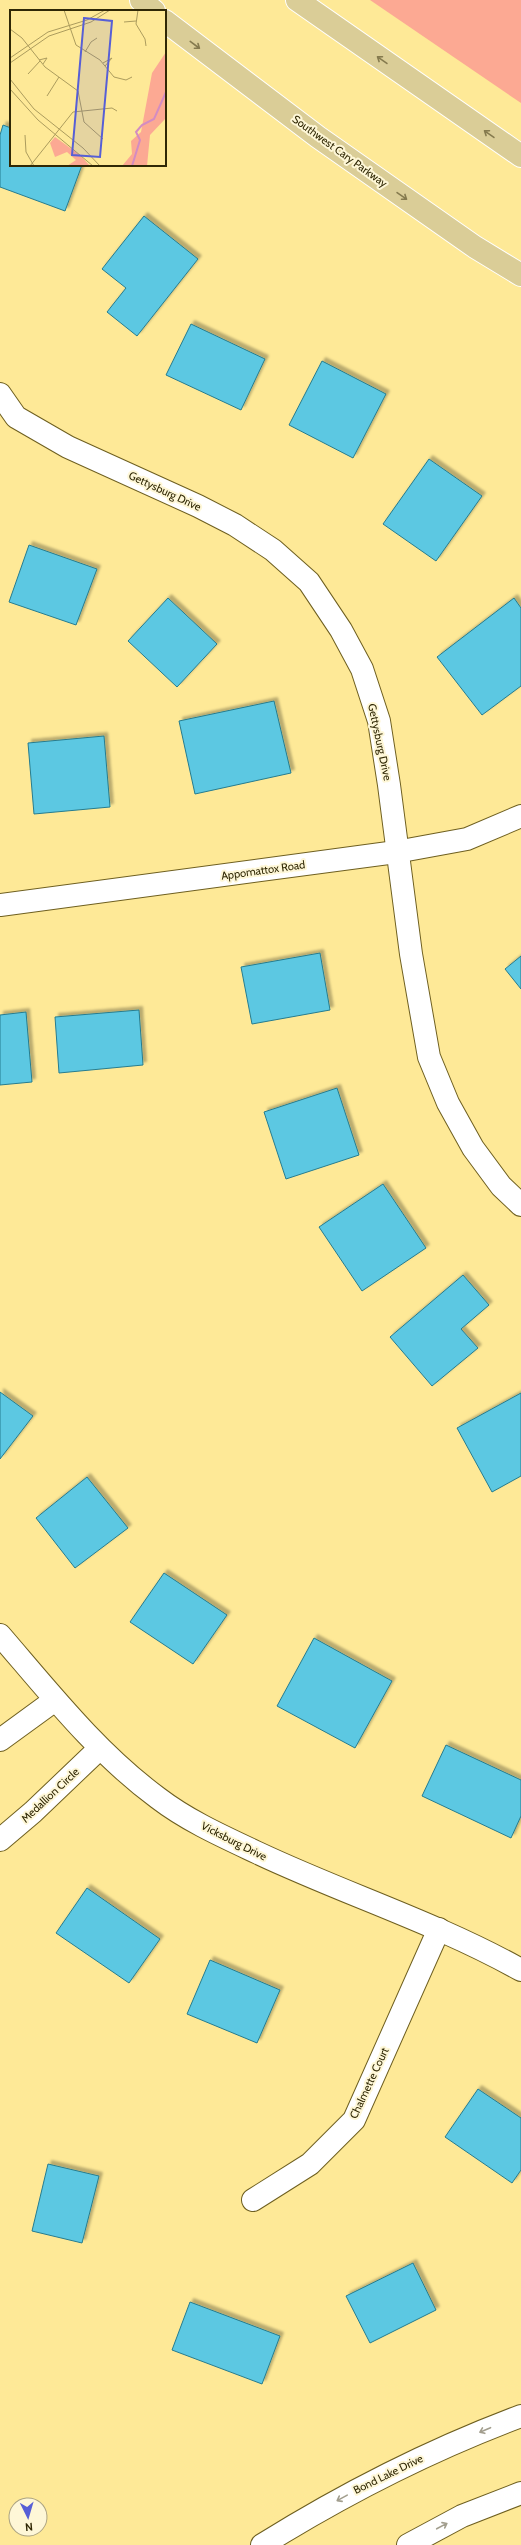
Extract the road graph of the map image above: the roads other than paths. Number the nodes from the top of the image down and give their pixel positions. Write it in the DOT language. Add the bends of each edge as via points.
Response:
graph roads {
  1 [pos="141,0"];
  2 [pos="297,0"];
  3 [pos="153,10"];
  4 [pos="166,22"];
  5 [pos="521,156"];
  6 [pos="521,275"];
  7 [pos="0,394"];
  8 [pos="521,816"];
  9 [pos="396,852"];
  10 [pos="0,905"];
  11 [pos="521,1205"];
  12 [pos="0,1635"];
  13 [pos="55,1700"];
  14 [pos="0,1740"];
  15 [pos="99,1749"];
  16 [pos="0,1840"];
  17 [pos="438,1929"];
  18 [pos="521,1970"];
  19 [pos="253,2200"];
  20 [pos="521,2416"];
  21 [pos="521,2493"];
  22 [pos="262,2545"];
  23 [pos="408,2545"];
  1 -- 3 [label="main road"];
  5 -- 2 [label="main road, one-way"];
  4 -- 6 [label="main road, Southwest Cary Parkway, one-way" via="318,137 475,247"];
  7 -- 9 [label="street, Gettysburg Drive" via="16,417 68,447 235,525 273,550 309,582 341,630 362,669 379,721"];
  8 -- 9 [label="street, Appomattox Road" via="467,839"];
  9 -- 10 [label="street, Appomattox Road"];
  9 -- 11 [label="street, Gettysburg Drive" via="419,1010 429,1057 448,1103 473,1148 501,1186"];
  12 -- 13 [label="street, Vicksburg Drive"];
  13 -- 14 [label="street"];
  13 -- 15 [label="street, Vicksburg Drive"];
  15 -- 16 [label="street, Medallion Circle"];
  15 -- 17 [label="street, Vicksburg Drive" via="159,1799 219,1835"];
  17 -- 18 [label="street, Vicksburg Drive" via="490,1952"];
  17 -- 19 [label="street, Chalmette Court" via="354,2120 310,2164"];
  20 -- 22 [label="street, Bond Lake Drive, one-way" via="441,2449 371,2482"];
  23 -- 21 [label="street, one-way" via="462,2516"];
}
